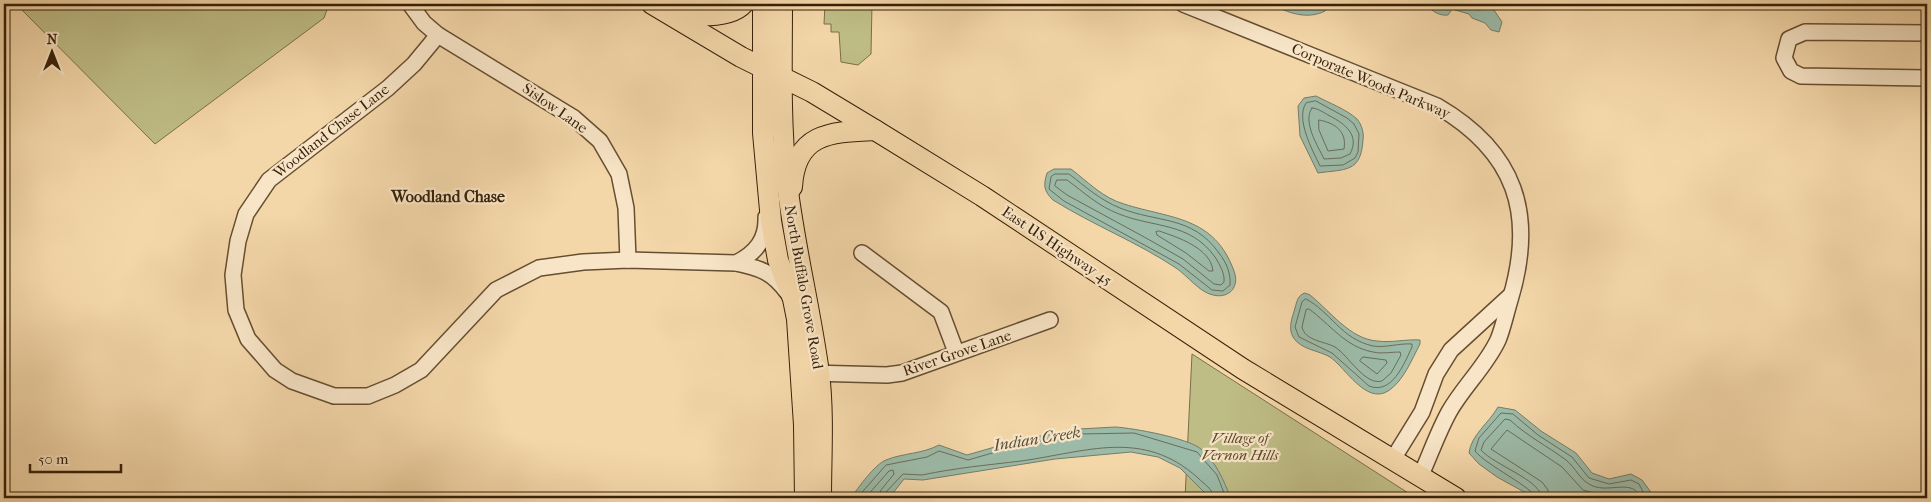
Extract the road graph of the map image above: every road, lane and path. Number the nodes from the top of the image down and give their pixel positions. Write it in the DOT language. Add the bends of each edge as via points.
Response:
graph roads {
  1 [pos="410,4"];
  2 [pos="652,4"];
  3 [pos="743,4"];
  4 [pos="763,4"];
  5 [pos="782,4"];
  6 [pos="1183,4"];
  7 [pos="669,14"];
  8 [pos="1927,33"];
  9 [pos="438,35"];
  10 [pos="762,66"];
  11 [pos="782,76"];
  12 [pos="1927,78"];
  13 [pos="875,130"];
  14 [pos="765,155"];
  15 [pos="791,219"];
  16 [pos="862,253"];
  17 [pos="628,260"];
  18 [pos="736,263"];
  19 [pos="1512,294"];
  20 [pos="793,299"];
  21 [pos="1050,320"];
  22 [pos="956,352"];
  23 [pos="810,373"];
  24 [pos="1393,459"];
  25 [pos="1422,476"];
  26 [pos="805,498"];
  27 [pos="821,498"];
  28 [pos="1456,498"];
  1 -- 9 [label="street, Sislow Lane"];
  2 -- 7 [label="main road, East US Highway 45"];
  3 -- 7 [label="main road" via="735,10 704,16"];
  4 -- 10 [label="main road, North Buffalo Grove Road"];
  5 -- 11 [label="main road, North Buffalo Grove Road"];
  6 -- 19 [label="street, Corporate Woods Parkway" via="1438,106 1472,129 1502,164 1518,204 1522,240"];
  7 -- 10 [label="main road, East US Highway 45"];
  8 -- 12 [label="street" via="1805,32 1789,39 1784,58 1791,71 1801,76"];
  9 -- 17 [label="street, Sislow Lane" via="574,118 600,141 619,174 626,208"];
  9 -- 17 [label="street, Woodland Chase Lane" via="388,88 268,180 246,214 233,275 236,310 248,339 276,370 292,381 334,396 368,396 421,370 496,290 513,281 539,268"];
  10 -- 11 [label="main road, East US Highway 45"];
  10 -- 14 [label="main road, North Buffalo Grove Road"];
  11 -- 13 [label="main road, East US Highway 45"];
  11 -- 15 [label="main road, North Buffalo Grove Road" via="782,128"];
  13 -- 15 [label="main road" via="836,132 816,137 801,155 793,180"];
  13 -- 24 [label="main road, East US Highway 45" via="982,196 1243,369"];
  14 -- 18 [label="street" via="759,175 766,220 764,236 758,248"];
  14 -- 20 [label="main road, North Buffalo Grove Road" via="778,260"];
  15 -- 23 [label="main road, North Buffalo Grove Road"];
  16 -- 22 [label="street" via="942,312"];
  17 -- 18 [label="street, Woodland Chase Lane"];
  18 -- 20 [label="street, Woodland Chase Lane" via="761,268 780,282"];
  19 -- 24 [label="street" via="1452,350 1436,374 1422,412"];
  19 -- 25 [label="street, Corporate Woods Parkway" via="1498,340 1448,413"];
  20 -- 23 [label="main road, North Buffalo Grove Road"];
  21 -- 22 [label="street, River Grove Lane"];
  22 -- 23 [label="street, River Grove Lane" via="902,373"];
  23 -- 26 [label="main road, North Buffalo Grove Road"];
  23 -- 27 [label="main road, North Buffalo Grove Road"];
  24 -- 25 [label="main road, East US Highway 45"];
  25 -- 28 [label="main road, East US Highway 45"];
}
